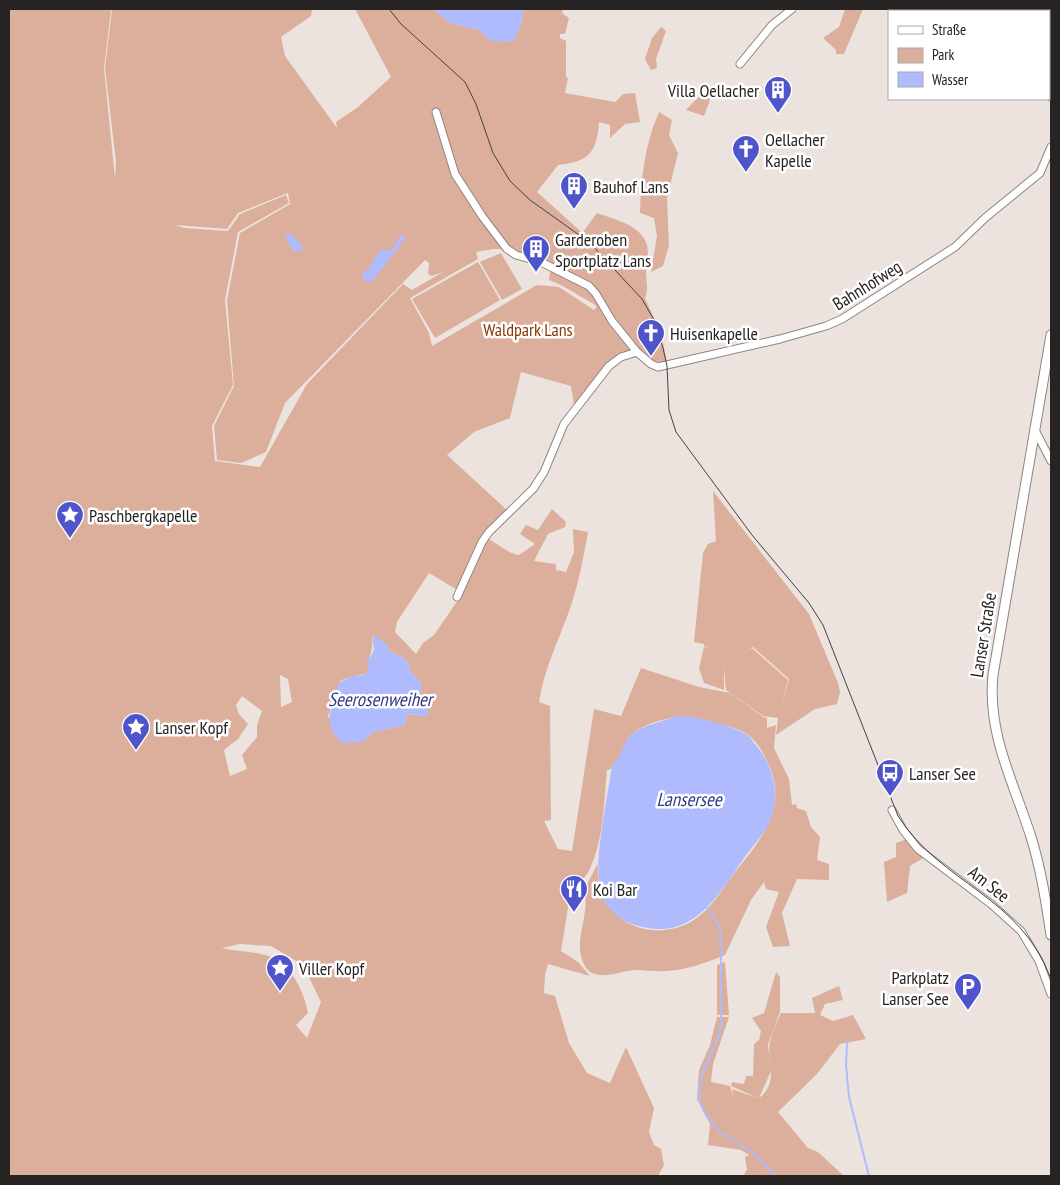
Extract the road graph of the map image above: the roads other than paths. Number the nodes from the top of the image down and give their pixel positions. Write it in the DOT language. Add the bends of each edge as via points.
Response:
graph roads {
  1 [pos="792,9"];
  2 [pos="740,64"];
  3 [pos="436,112"];
  4 [pos="1051,147"];
  5 [pos="1051,335"];
  6 [pos="637,352"];
  7 [pos="1034,428"];
  8 [pos="1051,460"];
  9 [pos="457,597"];
  10 [pos="892,810"];
  11 [pos="1051,935"];
  12 [pos="1051,994"];
  1 -- 2 [label="street" via="772,24"];
  3 -- 6 [label="street" via="456,176 505,247 513,254 539,261 589,286 612,322"];
  4 -- 6 [label="street, Bahnhofweg" via="1040,173 955,247 837,321 780,339 667,366 651,364"];
  5 -- 7 [label="main road, Lanser Straße"];
  6 -- 9 [label="street" via="621,357 609,366 564,424 544,472 533,489 482,542"];
  7 -- 8 [label="street"];
  7 -- 11 [label="main road, Lanser Straße" via="991,700 999,746 1035,851"];
  10 -- 12 [label="street, Am See" via="918,849 1021,931 1040,961"];
}
